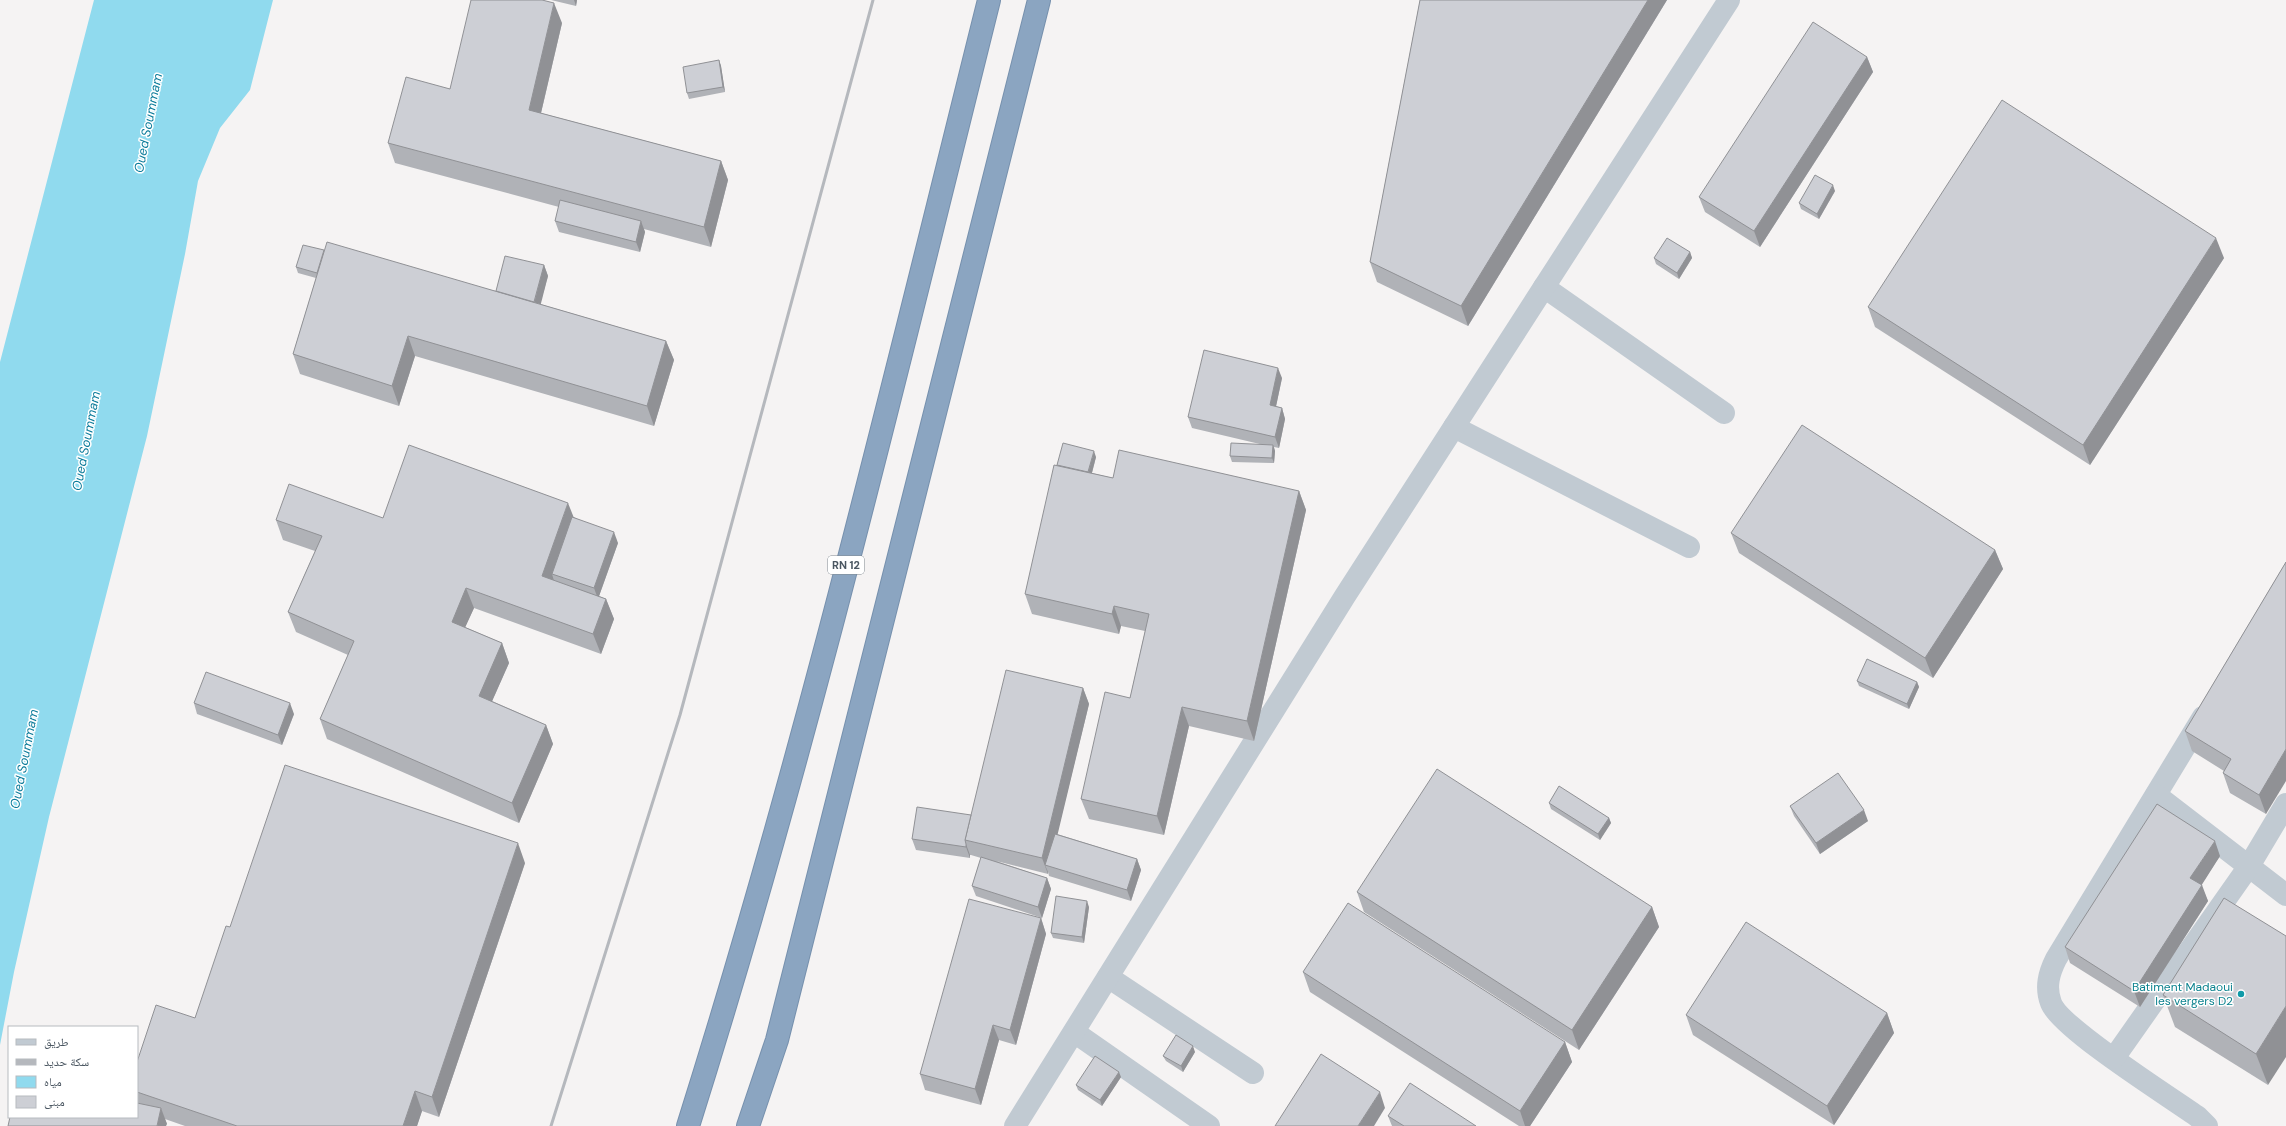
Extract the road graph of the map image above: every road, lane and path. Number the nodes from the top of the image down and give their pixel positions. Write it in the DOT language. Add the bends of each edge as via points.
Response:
graph roads {
  1 [pos="989,0"];
  2 [pos="1039,0"];
  3 [pos="1730,0"];
  4 [pos="1544,287"];
  5 [pos="1724,413"];
  6 [pos="1454,427"];
  7 [pos="1689,547"];
  8 [pos="2213,702"];
  9 [pos="2156,795"];
  10 [pos="2286,804"];
  11 [pos="2249,866"];
  12 [pos="2286,895"];
  13 [pos="1108,977"];
  14 [pos="1074,1032"];
  15 [pos="2114,1058"];
  16 [pos="1253,1073"];
  17 [pos="688,1126"];
  18 [pos="748,1126"];
  19 [pos="1016,1126"];
  20 [pos="1208,1126"];
  21 [pos="2207,1126"];
  1 -- 17 [label="highway, RN 12" via="906,334 788,786"];
  2 -- 18 [label="highway" via="779,1032"];
  3 -- 4 [label="street"];
  4 -- 5 [label="street"];
  4 -- 6 [label="street"];
  6 -- 7 [label="street"];
  6 -- 13 [label="street" via="1345,596"];
  8 -- 9 [label="street"];
  9 -- 11 [label="street"];
  9 -- 15 [label="street" via="2056,959 2048,981 2051,1004 2058,1014"];
  10 -- 11 [label="street"];
  11 -- 12 [label="street"];
  11 -- 15 [label="street"];
  13 -- 14 [label="street"];
  13 -- 16 [label="street"];
  14 -- 19 [label="street"];
  14 -- 20 [label="street"];
  15 -- 21 [label="street"];
}
